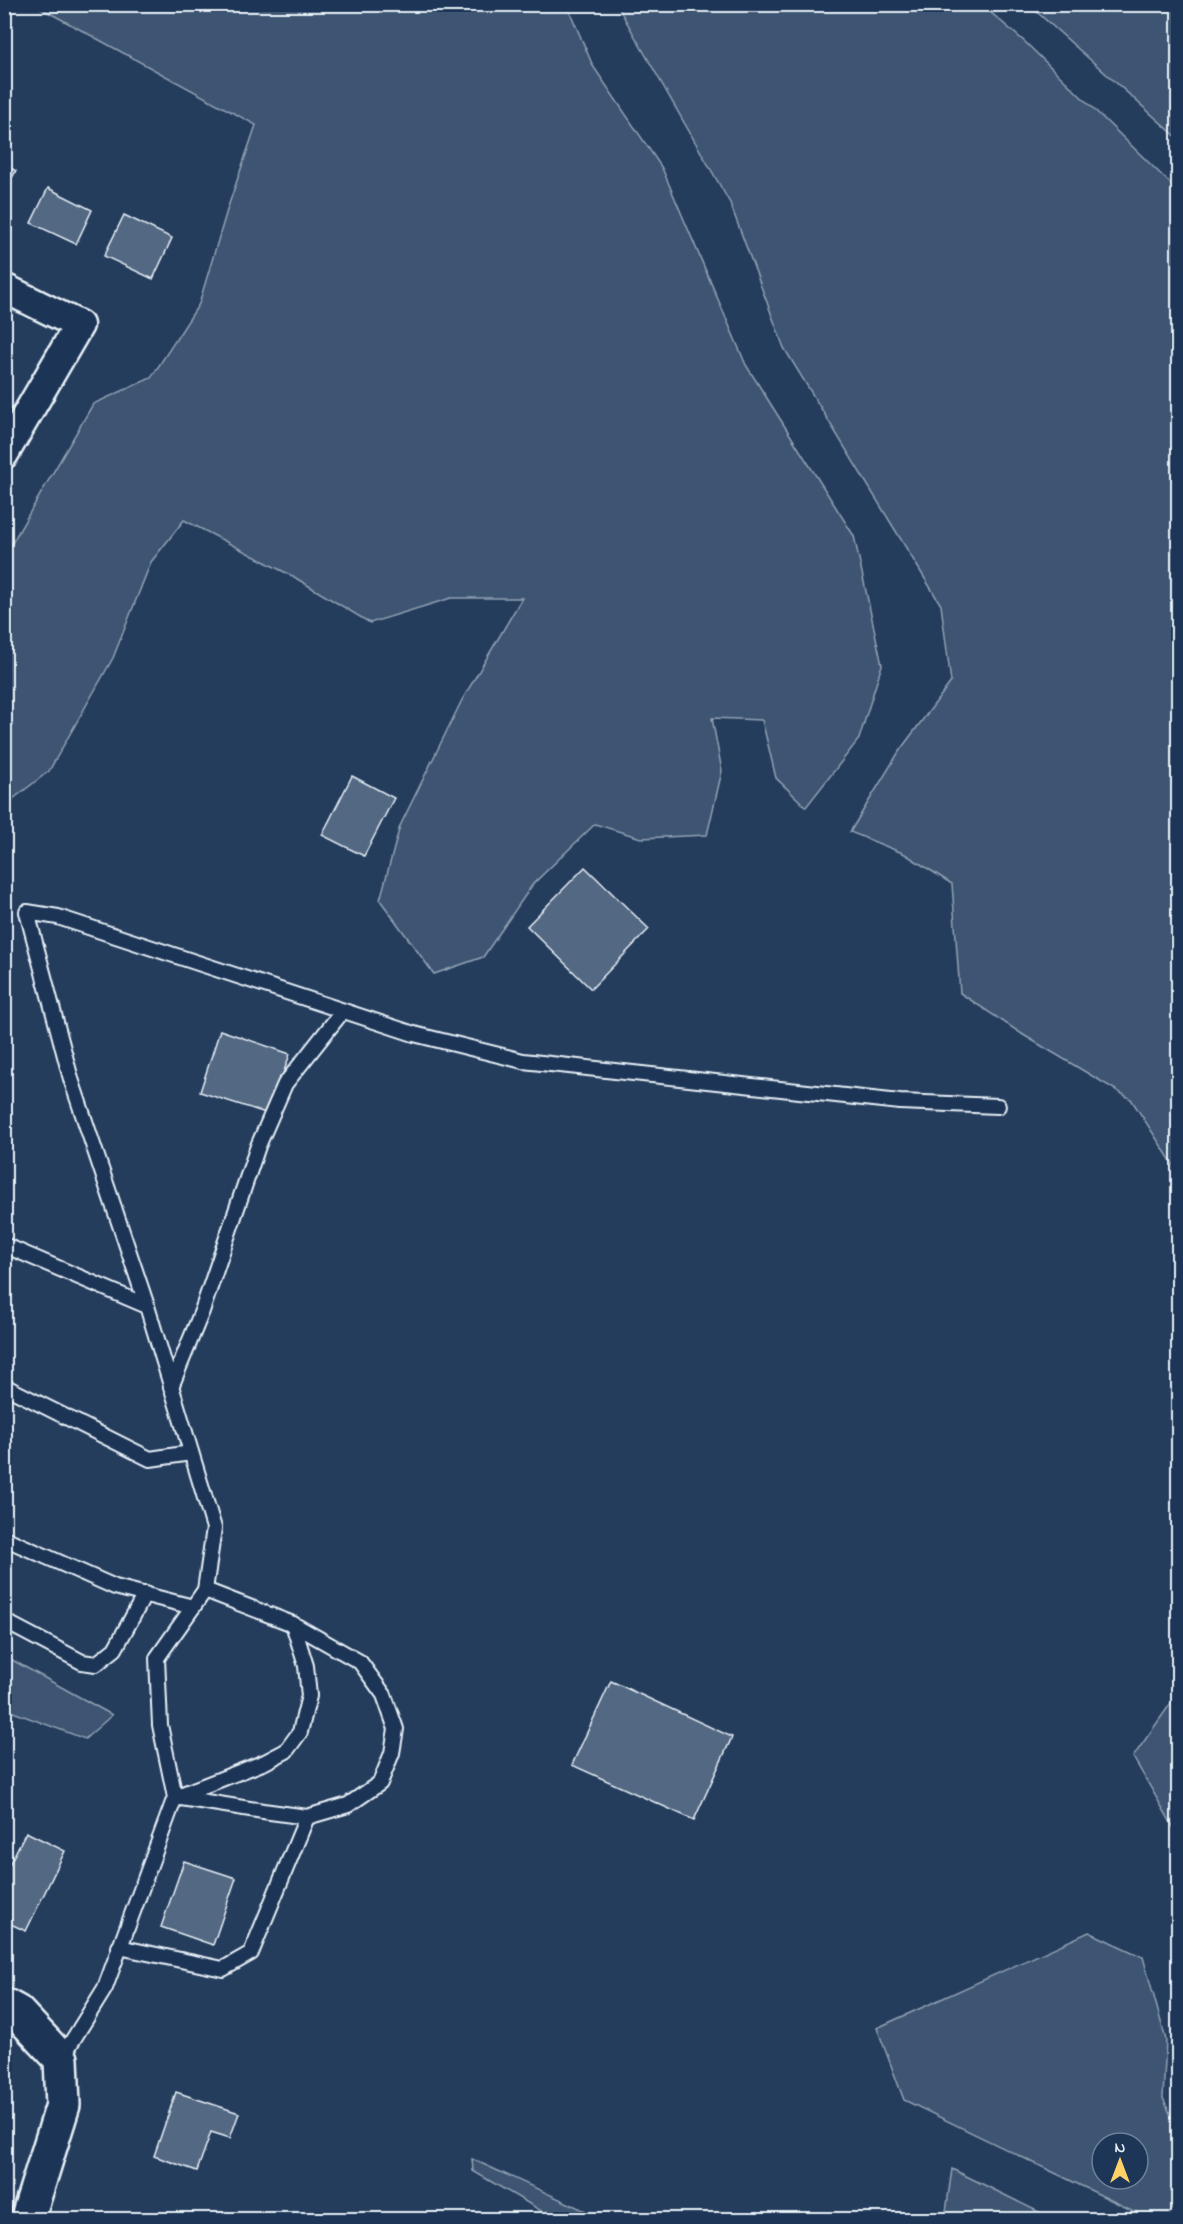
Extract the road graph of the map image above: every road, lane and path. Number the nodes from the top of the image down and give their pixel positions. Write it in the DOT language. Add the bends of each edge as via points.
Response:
graph roads {
  1 [pos="4,288"];
  2 [pos="4,454"];
  3 [pos="342,1012"];
  4 [pos="998,1106"];
  5 [pos="4,1245"];
  6 [pos="147,1306"];
  7 [pos="4,1386"];
  8 [pos="171,1387"];
  9 [pos="191,1453"];
  10 [pos="4,1538"];
  11 [pos="205,1590"];
  12 [pos="145,1594"];
  13 [pos="193,1607"];
  14 [pos="4,1621"];
  15 [pos="293,1624"];
  16 [pos="175,1797"];
  17 [pos="307,1816"];
  18 [pos="120,1947"];
  19 [pos="4,2006"];
  20 [pos="62,2059"];
  21 [pos="27,2220"];
  1 -- 2 [label="street" via="79,325"];
  3 -- 4 [label="lane" via="523,1061 900,1102"];
  3 -- 6 [label="lane" via="58,917 27,912 71,1079"];
  3 -- 8 [label="lane" via="285,1084 258,1146"];
  5 -- 6 [label="lane"];
  6 -- 8 [label="lane"];
  7 -- 9 [label="lane" via="150,1459"];
  8 -- 9 [label="lane"];
  9 -- 11 [label="lane" via="214,1528"];
  10 -- 12 [label="lane" via="115,1587"];
  11 -- 13 [label="lane"];
  11 -- 15 [label="lane"];
  12 -- 13 [label="lane"];
  12 -- 14 [label="lane" via="115,1649 96,1664 82,1662"];
  13 -- 16 [label="lane" via="157,1658 160,1725"];
  15 -- 16 [label="lane" via="306,1666 309,1696 300,1732 286,1751 265,1762"];
  15 -- 17 [label="lane" via="360,1662 384,1695 396,1729 380,1783 348,1805"];
  16 -- 17 [label="lane"];
  16 -- 18 [label="lane"];
  17 -- 18 [label="lane" via="251,1953 223,1970"];
  18 -- 20 [label="lane" via="105,1988"];
  19 -- 20 [label="street" via="17,2012"];
  20 -- 21 [label="street" via="63,2105"];
}
